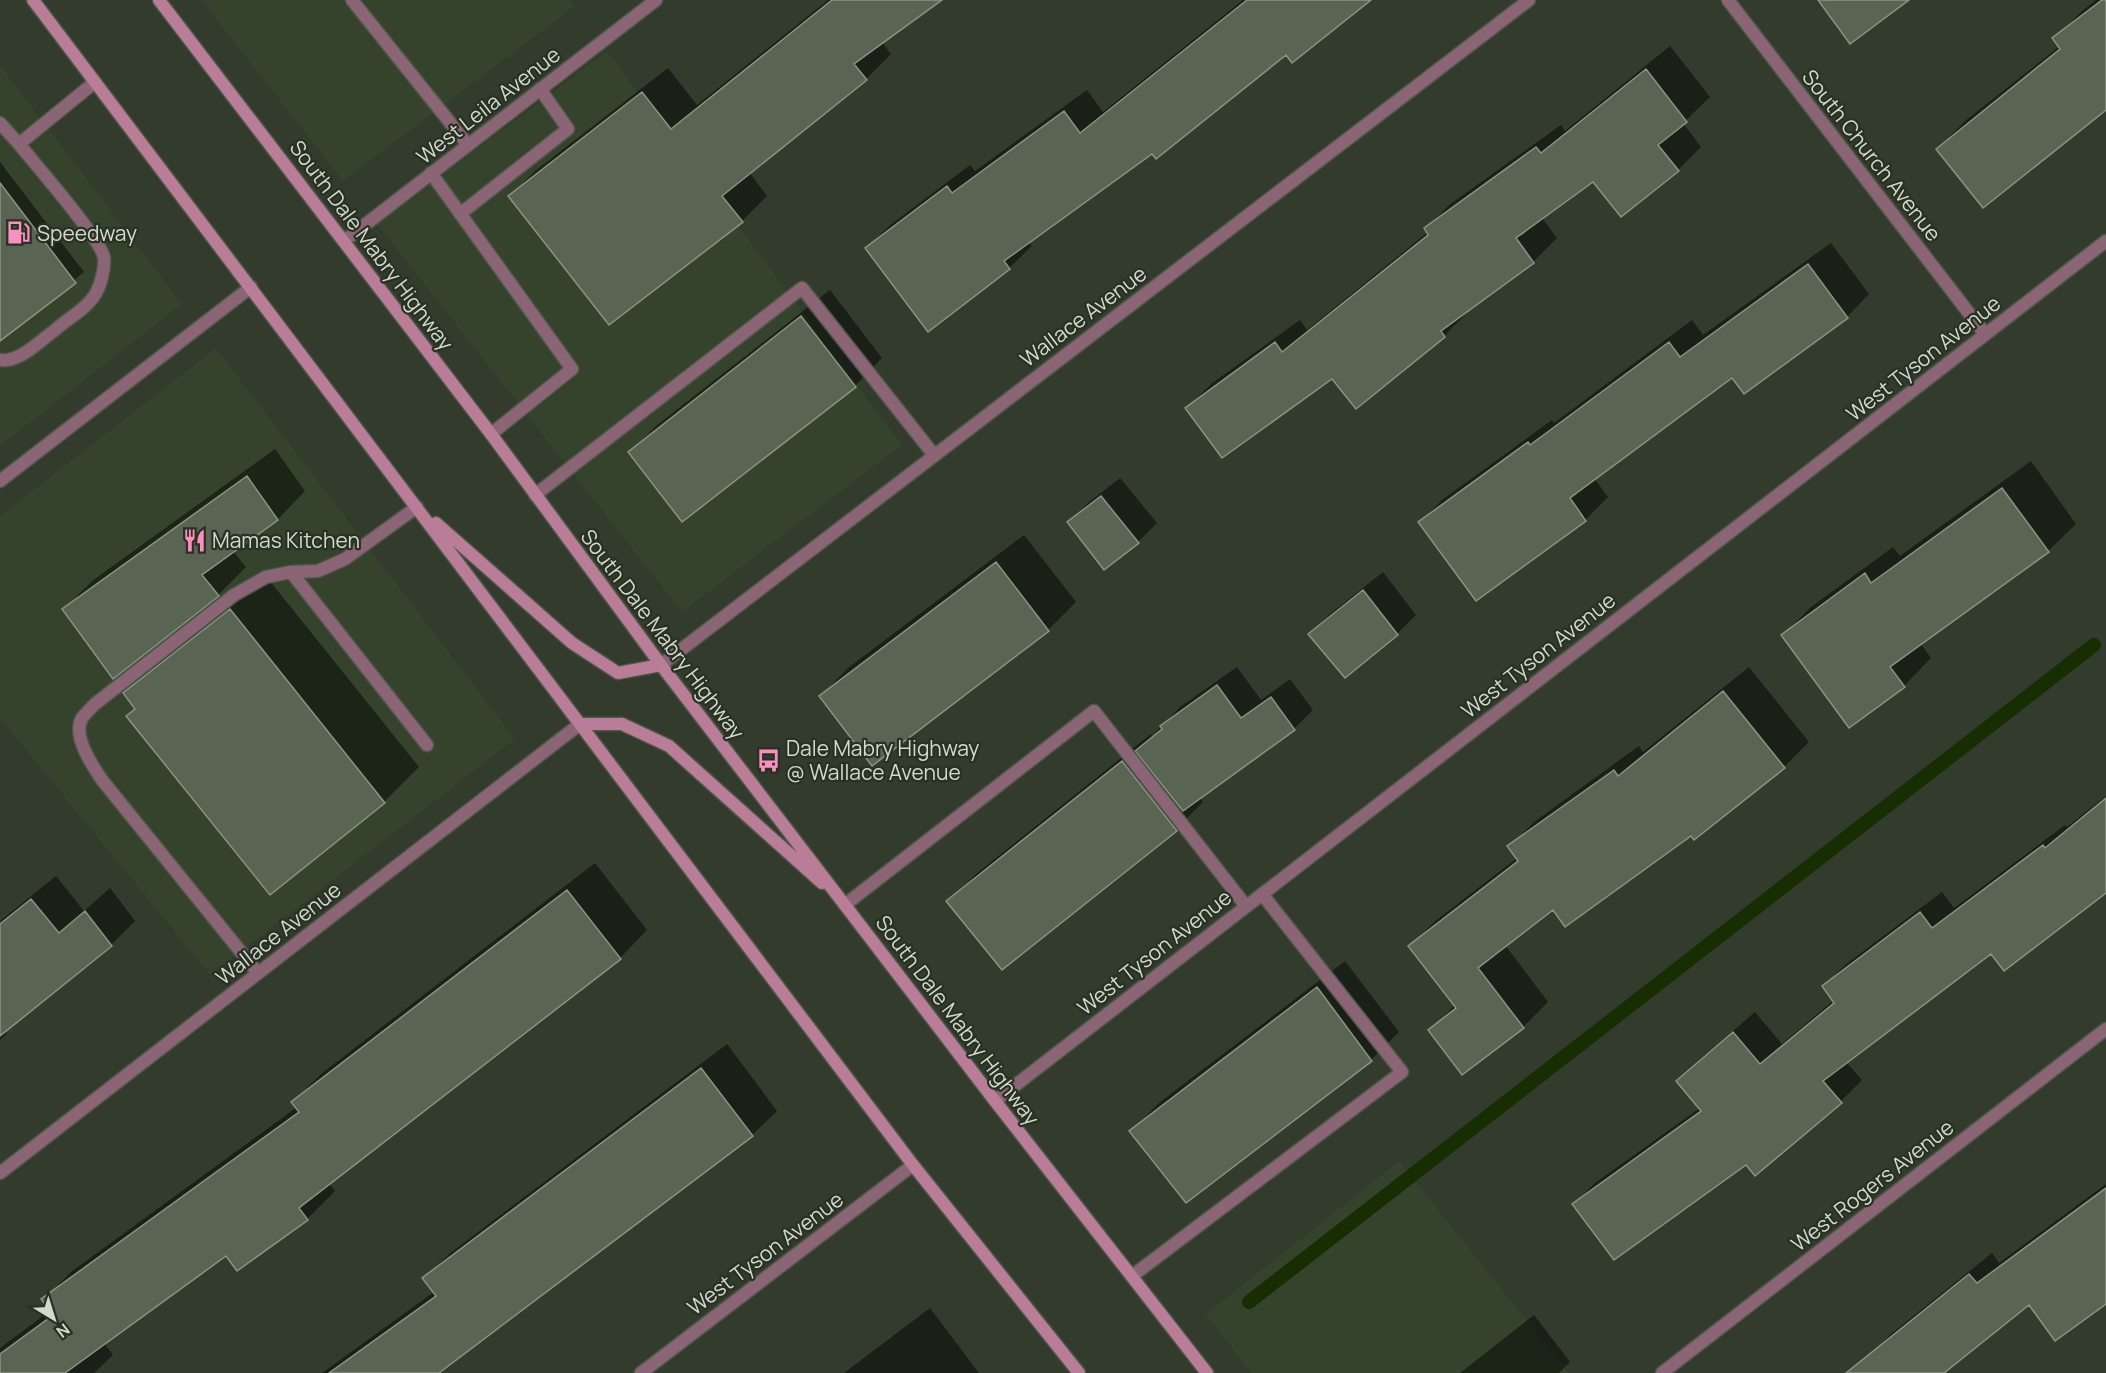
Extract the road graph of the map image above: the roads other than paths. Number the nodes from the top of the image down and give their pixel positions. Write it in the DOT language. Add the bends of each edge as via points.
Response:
graph roads {
  1 [pos="33,0"];
  2 [pos="159,0"];
  3 [pos="352,0"];
  4 [pos="656,0"];
  5 [pos="1529,0"];
  6 [pos="1728,0"];
  7 [pos="95,82"];
  8 [pos="540,90"];
  9 [pos="0,123"];
  10 [pos="19,144"];
  11 [pos="468,145"];
  12 [pos="431,173"];
  13 [pos="460,214"];
  14 [pos="344,240"];
  15 [pos="2106,241"];
  16 [pos="251,287"];
  17 [pos="1985,334"];
  18 [pos="0,360"];
  19 [pos="491,434"];
  20 [pos="934,455"];
  21 [pos="0,481"];
  22 [pos="535,495"];
  23 [pos="417,507"];
  24 [pos="291,572"];
  25 [pos="661,665"];
  26 [pos="580,723"];
  27 [pos="427,745"];
  28 [pos="1262,894"];
  29 [pos="846,904"];
  30 [pos="1246,906"];
  31 [pos="258,973"];
  32 [pos="2106,1029"];
  33 [pos="995,1101"];
  34 [pos="913,1165"];
  35 [pos="0,1173"];
  36 [pos="1132,1276"];
  37 [pos="641,1373"];
  38 [pos="1079,1373"];
  39 [pos="1207,1373"];
  40 [pos="1662,1373"];
  1 -- 7 [label="main road"];
  2 -- 14 [label="main road, South Dale Mabry Highway"];
  3 -- 11 [label="street"];
  4 -- 8 [label="street, West Leila Avenue"];
  5 -- 20 [label="street, Wallace Avenue"];
  6 -- 17 [label="street, South Church Avenue"];
  7 -- 10 [label="street"];
  7 -- 16 [label="main road"];
  8 -- 11 [label="street, West Leila Avenue"];
  8 -- 13 [label="street" via="568,129"];
  9 -- 10 [label="street"];
  10 -- 18 [label="street" via="93,237 104,257 95,295 85,306 26,352 7,361"];
  11 -- 12 [label="street, West Leila Avenue"];
  12 -- 13 [label="street"];
  12 -- 14 [label="street, West Leila Avenue"];
  13 -- 19 [label="street" via="572,369"];
  14 -- 19 [label="main road, South Dale Mabry Highway"];
  15 -- 17 [label="street, West Tyson Avenue"];
  16 -- 21 [label="street"];
  16 -- 23 [label="main road"];
  17 -- 28 [label="street, West Tyson Avenue"];
  19 -- 22 [label="main road, South Dale Mabry Highway"];
  20 -- 22 [label="street" via="802,288"];
  20 -- 25 [label="street, Wallace Avenue"];
  22 -- 25 [label="main road, South Dale Mabry Highway"];
  23 -- 24 [label="street" via="345,559 318,571"];
  23 -- 25 [label="main road" via="572,643 618,672"];
  23 -- 26 [label="main road"];
  24 -- 27 [label="street"];
  24 -- 31 [label="street" via="266,577 234,595 95,704 81,720 87,757 102,780"];
  25 -- 29 [label="main road, South Dale Mabry Highway"];
  26 -- 29 [label="main road" via="622,724 669,746"];
  26 -- 31 [label="street, Wallace Avenue"];
  26 -- 34 [label="main road"];
  28 -- 30 [label="street, West Tyson Avenue"];
  28 -- 36 [label="street" via="1402,1072"];
  29 -- 30 [label="street" via="1094,711"];
  29 -- 33 [label="main road, South Dale Mabry Highway"];
  30 -- 33 [label="street, West Tyson Avenue"];
  31 -- 35 [label="street, Wallace Avenue"];
  32 -- 40 [label="street, West Rogers Avenue"];
  33 -- 36 [label="main road, South Dale Mabry Highway"];
  34 -- 37 [label="street, West Tyson Avenue"];
  34 -- 38 [label="main road"];
  36 -- 39 [label="main road, South Dale Mabry Highway"];
}
